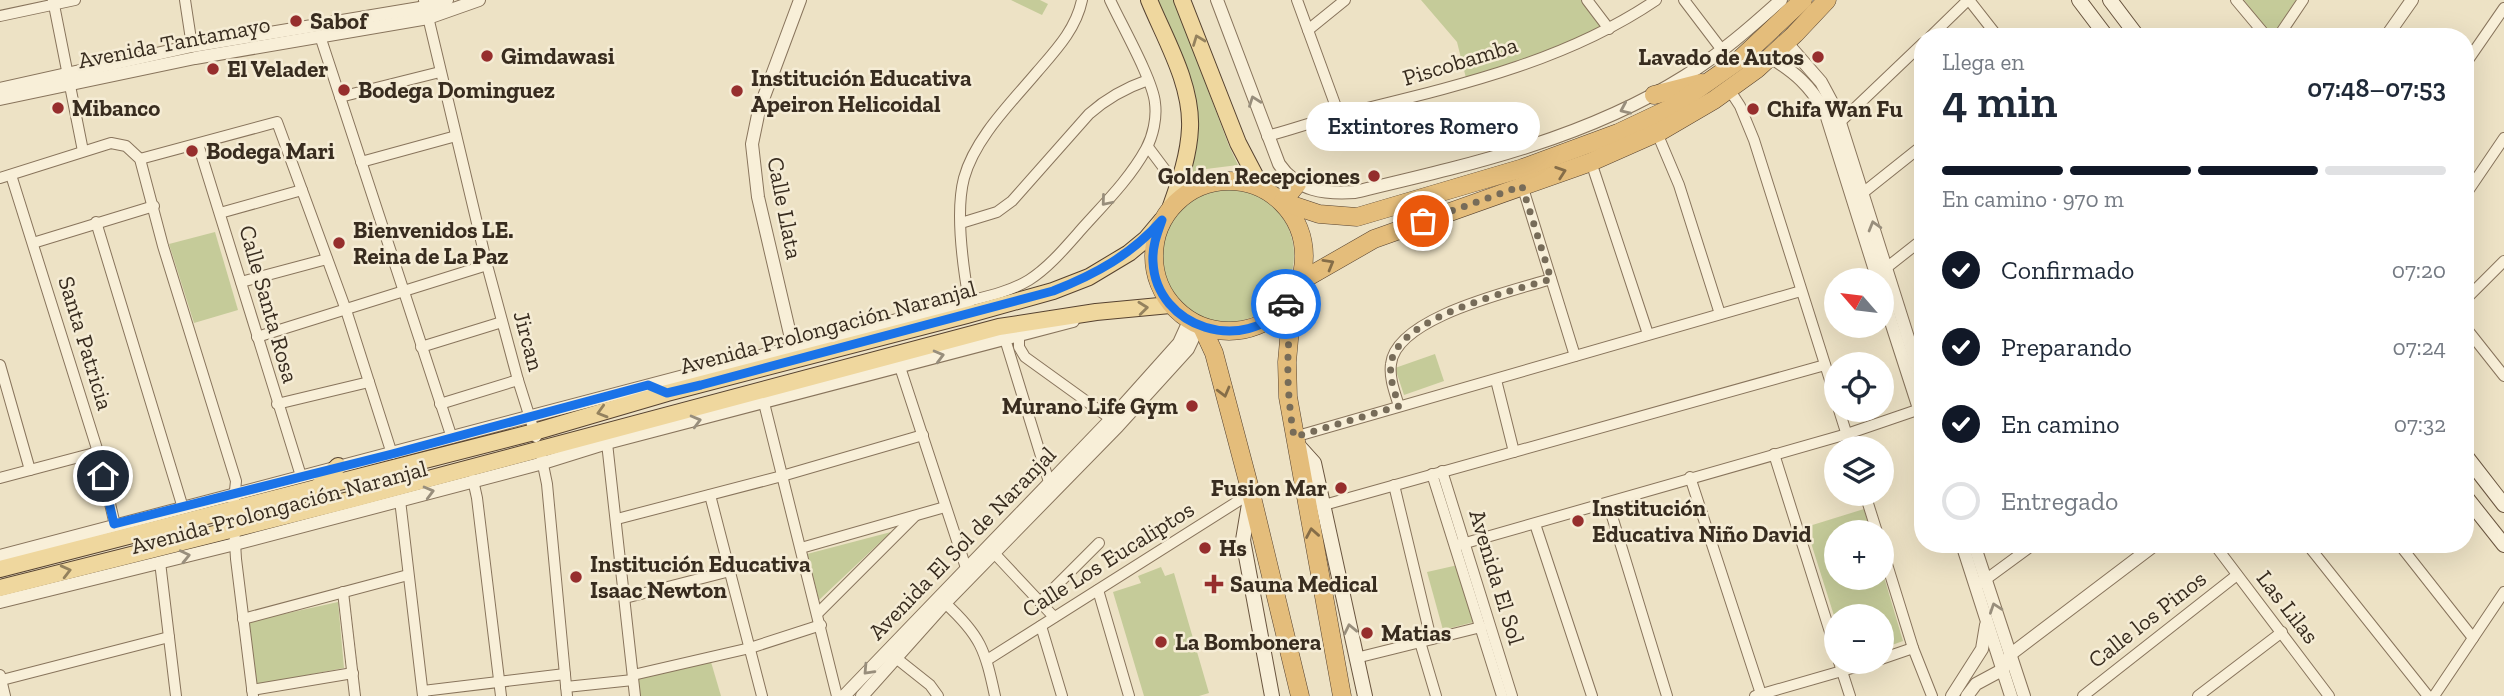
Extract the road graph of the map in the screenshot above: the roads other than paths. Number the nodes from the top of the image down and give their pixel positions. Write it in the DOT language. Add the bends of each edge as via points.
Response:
graph roads {
  1 [pos="75,0"];
  2 [pos="185,0"];
  3 [pos="447,0"];
  4 [pos="479,0"];
  5 [pos="800,0"];
  6 [pos="1082,0"];
  7 [pos="1110,0"];
  8 [pos="1149,0"];
  9 [pos="1182,0"];
  10 [pos="1217,0"];
  11 [pos="1297,0"];
  12 [pos="1345,0"];
  13 [pos="1587,0"];
  14 [pos="1656,0"];
  15 [pos="1684,0"];
  16 [pos="1781,0"];
  17 [pos="1803,0"];
  18 [pos="1827,0"];
  19 [pos="1968,0"];
  20 [pos="2079,0"];
  21 [pos="2110,0"];
  22 [pos="2236,0"];
  23 [pos="2303,0"];
  24 [pos="2412,0"];
  25 [pos="54,3"];
  26 [pos="2504,8"];
  27 [pos="426,9"];
  28 [pos="0,16"];
  29 [pos="1939,28"];
  30 [pos="1991,28"];
  31 [pos="2100,28"];
  32 [pos="2131,28"];
  33 [pos="2259,28"];
  34 [pos="2284,28"];
  35 [pos="2392,28"];
  36 [pos="1609,29"];
  37 [pos="1308,30"];
  38 [pos="320,36"];
  39 [pos="1786,42"];
  40 [pos="192,46"];
  41 [pos="1722,50"];
  42 [pos="1914,52"];
  43 [pos="2474,52"];
  44 [pos="1770,57"];
  45 [pos="440,72"];
  46 [pos="70,79"];
  47 [pos="1147,80"];
  48 [pos="1711,80"];
  49 [pos="0,89"];
  50 [pos="1729,89"];
  51 [pos="1654,95"];
  52 [pos="340,97"];
  53 [pos="0,99"];
  54 [pos="1339,115"];
  55 [pos="1836,126"];
  56 [pos="1657,133"];
  57 [pos="456,136"];
  58 [pos="1267,136"];
  59 [pos="2504,138"];
  60 [pos="198,144"];
  61 [pos="1147,147"];
  62 [pos="83,151"];
  63 [pos="1914,152"];
  64 [pos="140,159"];
  65 [pos="361,162"];
  66 [pos="1591,162"];
  67 [pos="6,177"];
  68 [pos="2474,182"];
  69 [pos="1297,184"];
  70 [pos="1522,186"];
  71 [pos="1178,187"];
  72 [pos="1261,187"];
  73 [pos="302,190"];
  74 [pos="1864,192"];
  75 [pos="1284,202"];
  76 [pos="154,206"];
  77 [pos="220,213"];
  78 [pos="1167,213"];
  79 [pos="96,222"];
  80 [pos="961,223"];
  81 [pos="33,243"];
  82 [pos="1914,247"];
  83 [pos="327,259"];
  84 [pos="2504,261"];
  85 [pos="487,265"];
  86 [pos="1878,268"];
  87 [pos="1879,268"];
  88 [pos="1888,268"];
  89 [pos="1551,279"];
  90 [pos="241,282"];
  91 [pos="1296,288"];
  92 [pos="403,291"];
  93 [pos="1801,291"];
  94 [pos="2474,291"];
  95 [pos="969,302"];
  96 [pos="1170,305"];
  97 [pos="346,310"];
  98 [pos="1894,311"];
  99 [pos="1096,312"];
  100 [pos="1720,314"];
  101 [pos="502,322"];
  102 [pos="1197,325"];
  103 [pos="1894,330"];
  104 [pos="1648,334"];
  105 [pos="257,337"];
  106 [pos="1020,337"];
  107 [pos="2474,338"];
  108 [pos="1004,339"];
  109 [pos="421,347"];
  110 [pos="793,347"];
  111 [pos="1575,356"];
  112 [pos="898,361"];
  113 [pos="1824,362"];
  114 [pos="1914,362"];
  115 [pos="0,365"];
  116 [pos="1824,365"];
  117 [pos="2504,376"];
  118 [pos="518,380"];
  119 [pos="1496,380"];
  120 [pos="369,382"];
  121 [pos="648,385"];
  122 [pos="1914,389"];
  123 [pos="667,393"];
  124 [pos="765,403"];
  125 [pos="277,404"];
  126 [pos="440,404"];
  127 [pos="1399,406"];
  128 [pos="1914,415"];
  129 [pos="664,416"];
  130 [pos="1111,419"];
  131 [pos="1843,422"];
  132 [pos="532,424"];
  133 [pos="650,433"];
  134 [pos="1847,434"];
  135 [pos="923,435"];
  136 [pos="452,438"];
  137 [pos="1295,440"];
  138 [pos="607,443"];
  139 [pos="98,452"];
  140 [pos="1514,452"];
  141 [pos="392,454"];
  142 [pos="1774,454"];
  143 [pos="542,456"];
  144 [pos="338,466"];
  145 [pos="2474,466"];
  146 [pos="30,470"];
  147 [pos="1437,472"];
  148 [pos="301,476"];
  149 [pos="782,476"];
  150 [pos="1690,477"];
  151 [pos="0,478"];
  152 [pos="473,480"];
  153 [pos="1049,482"];
  154 [pos="1394,485"];
  155 [pos="318,487"];
  156 [pos="236,493"];
  157 [pos="1251,493"];
  158 [pos="710,495"];
  159 [pos="353,499"];
  160 [pos="400,500"];
  161 [pos="1608,503"];
  162 [pos="1324,505"];
  163 [pos="2504,505"];
  164 [pos="945,507"];
  165 [pos="2474,507"];
  166 [pos="183,508"];
  167 [pos="368,508"];
  168 [pos="233,509"];
  169 [pos="916,515"];
  170 [pos="617,519"];
  171 [pos="114,524"];
  172 [pos="1535,524"];
  173 [pos="235,537"];
  174 [pos="1099,543"];
  175 [pos="1459,544"];
  176 [pos="2504,545"];
  177 [pos="801,548"];
  178 [pos="994,553"];
  179 [pos="1966,553"];
  180 [pos="1976,553"];
  181 [pos="2022,553"];
  182 [pos="2143,553"];
  183 [pos="2221,553"];
  184 [pos="2314,553"];
  185 [pos="2406,553"];
  186 [pos="0,556"];
  187 [pos="160,562"];
  188 [pos="966,568"];
  189 [pos="0,569"];
  190 [pos="730,572"];
  191 [pos="408,575"];
  192 [pos="2237,575"];
  193 [pos="1981,583"];
  194 [pos="1894,587"];
  195 [pos="0,588"];
  196 [pos="1098,590"];
  197 [pos="343,592"];
  198 [pos="2504,593"];
  199 [pos="625,598"];
  200 [pos="0,602"];
  201 [pos="1040,602"];
  202 [pos="945,603"];
  203 [pos="818,613"];
  204 [pos="1824,613"];
  205 [pos="1054,617"];
  206 [pos="243,619"];
  207 [pos="1986,621"];
  208 [pos="821,625"];
  209 [pos="1041,626"];
  210 [pos="1480,627"];
  211 [pos="2282,632"];
  212 [pos="169,637"];
  213 [pos="2473,638"];
  214 [pos="1425,641"];
  215 [pos="750,648"];
  216 [pos="1913,648"];
  217 [pos="1996,649"];
  218 [pos="2011,654"];
  219 [pos="1894,655"];
  220 [pos="1979,655"];
  221 [pos="896,658"];
  222 [pos="1356,658"];
  223 [pos="987,660"];
  224 [pos="2003,670"];
  225 [pos="353,673"];
  226 [pos="1824,673"];
  227 [pos="565,674"];
  228 [pos="1843,674"];
  229 [pos="1,677"];
  230 [pos="633,677"];
  231 [pos="499,681"];
  232 [pos="567,691"];
  233 [pos="253,693"];
  234 [pos="423,693"];
  235 [pos="1757,695"];
  236 [pos="5,696"];
  237 [pos="176,696"];
  238 [pos="355,696"];
  239 [pos="501,696"];
  240 [pos="635,696"];
  241 [pos="762,696"];
  242 [pos="837,696"];
  243 [pos="844,696"];
  244 [pos="862,696"];
  245 [pos="938,696"];
  246 [pos="995,696"];
  247 [pos="1062,696"];
  248 [pos="1129,696"];
  249 [pos="1272,696"];
  250 [pos="1300,696"];
  251 [pos="1342,696"];
  252 [pos="1365,696"];
  253 [pos="1436,696"];
  254 [pos="1503,696"];
  255 [pos="1512,696"];
  256 [pos="1592,696"];
  257 [pos="1667,696"];
  258 [pos="1850,696"];
  259 [pos="1932,696"];
  260 [pos="1952,696"];
  261 [pos="1967,696"];
  262 [pos="2011,696"];
  263 [pos="2024,696"];
  264 [pos="2083,696"];
  265 [pos="2198,696"];
  266 [pos="2329,696"];
  267 [pos="2428,696"];
  268 [pos="2434,696"];
  1 -- 25 [label="street"];
  2 -- 40 [label="street"];
  3 -- 27 [label="street, Avenida Tantamayo"];
  4 -- 27 [label="street, Avenida Tantamayo"];
  5 -- 110 [label="street, Calle Llata" via="759,110 752,144 758,197"];
  6 -- 80 [label="street" via="1079,15 1062,43 974,154 963,179"];
  7 -- 47 [label="street"];
  8 -- 71 [label="main road" via="1188,102 1190,128"];
  72 -- 9 [label="main road, one-way" via="1238,143"];
  58 -- 10 [label="street, one-way"];
  11 -- 37 [label="street"];
  12 -- 37 [label="street"];
  13 -- 36 [label="street"];
  14 -- 36 [label="street, Piscobamba"];
  15 -- 41 [label="street"];
  16 -- 41 [label="street"];
  17 -- 48 [label="highway"];
  18 -- 39 [label="highway"];
  19 -- 29 [label="street"];
  19 -- 30 [label="street"];
  20 -- 31 [label="main road"];
  21 -- 32 [label="main road"];
  22 -- 33 [label="street"];
  23 -- 34 [label="street"];
  24 -- 35 [label="street"];
  25 -- 28 [label="street"];
  25 -- 46 [label="street"];
  26 -- 43 [label="street"];
  27 -- 38 [label="street, Avenida Tantamayo"];
  27 -- 40 [label="street, Avenida Tantamayo"];
  27 -- 45 [label="street, Jircan"];
  36 -- 54 [label="street, Piscobamba" via="1464,84"];
  37 -- 54 [label="street"];
  38 -- 46 [label="street, Avenida Tantamayo"];
  38 -- 52 [label="street"];
  39 -- 44 [label="highway"];
  39 -- 55 [label="street" via="1827,91"];
  40 -- 46 [label="street, Avenida Tantamayo"];
  41 -- 51 [label="street"];
  42 -- 55 [label="street"];
  44 -- 50 [label="highway"];
  44 -- 55 [label="street" via="1810,87"];
  45 -- 52 [label="street"];
  45 -- 57 [label="street, Jircan"];
  46 -- 49 [label="street, Avenida Tantamayo"];
  46 -- 53 [label="street, Avenida Tantamayo"];
  46 -- 62 [label="street"];
  47 -- 61 [label="street" via="1155,101 1155,122"];
  47 -- 80 [label="street" via="1089,114 1012,201 997,212"];
  48 -- 51 [label="highway"];
  48 -- 75 [label="highway" via="1671,108 1618,133 1384,211 1333,217"];
  50 -- 56 [label="highway"];
  50 -- 93 [label="street" via="1749,125"];
  51 -- 69 [label="street, one-way" via="1526,149 1461,168 1355,192 1327,193"];
  52 -- 65 [label="street"];
  54 -- 58 [label="street, Piscobamba"];
  55 -- 74 [label="street"];
  55 -- 86 [label="street"];
  56 -- 66 [label="highway"];
  56 -- 100 [label="street" via="1679,185"];
  57 -- 65 [label="street"];
  57 -- 85 [label="street, Jircan"];
  58 -- 69 [label="street" via="1279,164"];
  59 -- 68 [label="street"];
  60 -- 64 [label="street"];
  60 -- 73 [label="street" via="277,122"];
  60 -- 77 [label="street, Calle Santa Rosa"];
  61 -- 71 [label="street"];
  61 -- 95 [label="street, one-way" via="1056,258 1028,281"];
  62 -- 64 [label="street" via="111,143 126,146"];
  62 -- 67 [label="street"];
  63 -- 74 [label="street"];
  64 -- 76 [label="street"];
  65 -- 92 [label="street"];
  70 -- 66 [label="highway, one-way"];
  66 -- 104 [label="street"];
  67 -- 81 [label="street, Santa Patricia"];
  69 -- 75 [label="highway"];
  70 -- 89 [label="street"];
  91 -- 70 [label="highway, one-way" via="1374,239"];
  71 -- 78 [label="main road"];
  72 -- 75 [label="highway"];
  72 -- 78 [label="highway" via="1243,181 1204,185 1186,194"];
  73 -- 77 [label="street"];
  73 -- 83 [label="street"];
  87 -- 74 [label="street, one-way"];
  75 -- 91 [label="highway" via="1298,225 1303,249"];
  76 -- 79 [label="street"];
  76 -- 156 [label="street"];
  77 -- 90 [label="street, Calle Santa Rosa"];
  78 -- 96 [label="highway" via="1154,242 1153,264 1158,286"];
  78 -- 123 [label="main road, Avenida Prolongación Naranjal" via="1129,253 1089,277 1053,291"];
  79 -- 81 [label="street"];
  79 -- 166 [label="street"];
  80 -- 95 [label="street"];
  81 -- 139 [label="street, Santa Patricia"];
  82 -- 88 [label="street"];
  83 -- 90 [label="street"];
  83 -- 97 [label="street"];
  84 -- 94 [label="street"];
  85 -- 92 [label="street"];
  85 -- 101 [label="street, Jircan"];
  89 -- 111 [label="street"];
  89 -- 127 [label="street" via="1439,316 1421,327 1394,353 1391,378"];
  90 -- 105 [label="street, Calle Santa Rosa"];
  91 -- 102 [label="highway" via="1280,311 1254,327 1223,332"];
  91 -- 137 [label="highway" via="1286,371"];
  92 -- 97 [label="street"];
  92 -- 109 [label="street"];
  93 -- 100 [label="street"];
  93 -- 113 [label="street"];
  95 -- 110 [label="street, Avenida Prolongación Naranjal"];
  99 -- 96 [label="main road, Avenida Prolongación Naranjal, one-way"];
  96 -- 102 [label="highway"];
  97 -- 105 [label="street"];
  97 -- 120 [label="street"];
  98 -- 114 [label="street"];
  99 -- 106 [label="street, Avenida Prolongación Naranjal"];
  99 -- 112 [label="main road, Avenida Prolongación Naranjal" via="999,327"];
  100 -- 104 [label="street"];
  101 -- 109 [label="street"];
  101 -- 118 [label="street, Jircan"];
  102 -- 130 [label="street, Avenida El Sol de Naranjal"];
  102 -- 157 [label="highway, one-way" via="1214,353"];
  102 -- 178 [label="street, Avenida El Sol de Naranjal" via="1188,349"];
  103 -- 122 [label="street"];
  104 -- 111 [label="street"];
  105 -- 125 [label="street, Calle Santa Rosa"];
  106 -- 108 [label="street, Avenida Prolongación Naranjal"];
  106 -- 130 [label="street" via="1025,357"];
  107 -- 117 [label="street"];
  112 -- 108 [label="street, Avenida Prolongación Naranjal, one-way"];
  108 -- 153 [label="street"];
  109 -- 126 [label="street"];
  110 -- 121 [label="street, Avenida Prolongación Naranjal"];
  111 -- 119 [label="street"];
  112 -- 124 [label="street, Avenida Prolongación Naranjal"];
  112 -- 129 [label="main road, Avenida Prolongación Naranjal"];
  112 -- 135 [label="street"];
  115 -- 146 [label="street"];
  116 -- 140 [label="street"];
  118 -- 126 [label="street"];
  118 -- 132 [label="street, Jircan"];
  119 -- 127 [label="street"];
  119 -- 140 [label="street"];
  120 -- 125 [label="street"];
  120 -- 141 [label="street"];
  121 -- 123 [label="main road"];
  121 -- 132 [label="street, Avenida Prolongación Naranjal"];
  123 -- 132 [label="main road, Avenida Prolongación Naranjal, one-way"];
  133 -- 124 [label="street, Avenida Prolongación Naranjal, one-way"];
  124 -- 149 [label="street"];
  125 -- 148 [label="street, Calle Santa Rosa"];
  126 -- 136 [label="street"];
  127 -- 137 [label="street"];
  128 -- 134 [label="street"];
  129 -- 133 [label="main road"];
  129 -- 143 [label="main road, Avenida Prolongación Naranjal"];
  130 -- 153 [label="street, Avenida El Sol de Naranjal"];
  131 -- 134 [label="street"];
  132 -- 136 [label="street, Avenida Prolongación Naranjal"];
  132 -- 143 [label="street, Jircan"];
  132 -- 155 [label="main road, Avenida Prolongación Naranjal"];
  133 -- 138 [label="street, Avenida Prolongación Naranjal"];
  134 -- 142 [label="street"];
  135 -- 149 [label="street"];
  135 -- 164 [label="street"];
  136 -- 141 [label="street, Avenida Prolongación Naranjal"];
  137 -- 162 [label="main road" via="1314,463"];
  251 -- 137 [label="highway, one-way"];
  138 -- 143 [label="street, Avenida Prolongación Naranjal"];
  138 -- 170 [label="street"];
  139 -- 146 [label="street"];
  139 -- 171 [label="street, Santa Patricia"];
  140 -- 147 [label="street"];
  141 -- 144 [label="street, Avenida Prolongación Naranjal"];
  142 -- 150 [label="street"];
  142 -- 204 [label="street"];
  143 -- 152 [label="street, Avenida Prolongación Naranjal"];
  143 -- 159 [label="main road, Avenida Prolongación Naranjal"];
  143 -- 227 [label="street, Jircan"];
  144 -- 148 [label="street, Avenida Prolongación Naranjal"];
  144 -- 155 [label="main road"];
  145 -- 163 [label="main road"];
  146 -- 151 [label="street"];
  147 -- 154 [label="street"];
  147 -- 175 [label="street, Avenida El Sol"];
  148 -- 156 [label="street, Avenida Prolongación Naranjal"];
  149 -- 158 [label="street"];
  149 -- 177 [label="street"];
  150 -- 161 [label="street"];
  150 -- 235 [label="street"];
  160 -- 152 [label="street, Avenida Prolongación Naranjal, one-way"];
  152 -- 231 [label="street"];
  153 -- 188 [label="street, Avenida El Sol de Naranjal"];
  154 -- 162 [label="street"];
  154 -- 214 [label="street"];
  155 -- 168 [label="main road, Avenida Prolongación Naranjal"];
  156 -- 166 [label="street, Avenida Prolongación Naranjal"];
  156 -- 168 [label="street"];
  157 -- 196 [label="street, Calle Los Eucaliptos"];
  157 -- 249 [label="main road" via="1243,540"];
  157 -- 250 [label="highway"];
  158 -- 170 [label="street"];
  158 -- 190 [label="street"];
  159 -- 167 [label="main road"];
  159 -- 173 [label="main road, Avenida Prolongación Naranjal"];
  160 -- 167 [label="street, Avenida Prolongación Naranjal"];
  160 -- 191 [label="street"];
  161 -- 172 [label="street"];
  161 -- 257 [label="street"];
  222 -- 162 [label="main road, one-way"];
  164 -- 169 [label="street"];
  164 -- 188 [label="street"];
  165 -- 176 [label="main road"];
  166 -- 171 [label="street, Avenida Prolongación Naranjal"];
  167 -- 173 [label="street, Avenida Prolongación Naranjal"];
  168 -- 173 [label="street"];
  168 -- 189 [label="main road, Avenida Prolongación Naranjal"];
  169 -- 177 [label="street"];
  169 -- 203 [label="street"];
  170 -- 199 [label="street"];
  171 -- 186 [label="street, Avenida Prolongación Naranjal"];
  172 -- 175 [label="street"];
  172 -- 256 [label="street"];
  187 -- 173 [label="street, Avenida Prolongación Naranjal, one-way"];
  195 -- 173 [label="main road, Avenida Prolongación Naranjal, one-way"];
  173 -- 206 [label="street"];
  174 -- 201 [label="street"];
  175 -- 210 [label="street, Avenida El Sol"];
  175 -- 255 [label="street, Avenida El Sol"];
  177 -- 203 [label="street"];
  178 -- 201 [label="street"];
  178 -- 202 [label="street, Avenida El Sol de Naranjal"];
  179 -- 193 [label="street"];
  180 -- 193 [label="street"];
  181 -- 193 [label="street"];
  182 -- 218 [label="street"];
  183 -- 192 [label="street, Las Lilas"];
  184 -- 267 [label="street"];
  185 -- 213 [label="street"];
  187 -- 200 [label="street, Avenida Prolongación Naranjal"];
  187 -- 212 [label="street"];
  188 -- 243 [label="street, Avenida El Sol de Naranjal, one-way"];
  190 -- 199 [label="street"];
  190 -- 215 [label="street"];
  191 -- 197 [label="street"];
  191 -- 234 [label="street"];
  192 -- 211 [label="street, Las Lilas"];
  192 -- 264 [label="street, Calle los Pinos"];
  193 -- 207 [label="street"];
  218 -- 193 [label="street, one-way"];
  194 -- 216 [label="street"];
  196 -- 205 [label="street, Calle Los Eucaliptos"];
  196 -- 248 [label="street"];
  197 -- 206 [label="street"];
  197 -- 225 [label="street"];
  198 -- 213 [label="street"];
  199 -- 230 [label="street"];
  201 -- 205 [label="street"];
  202 -- 221 [label="street, Avenida El Sol de Naranjal"];
  202 -- 223 [label="street" via="972,629"];
  203 -- 208 [label="street"];
  205 -- 209 [label="street, Calle Los Eucaliptos"];
  206 -- 233 [label="street"];
  207 -- 217 [label="street"];
  207 -- 220 [label="street"];
  208 -- 215 [label="street"];
  208 -- 242 [label="street"];
  209 -- 223 [label="street, Calle Los Eucaliptos"];
  209 -- 247 [label="street"];
  210 -- 214 [label="street"];
  210 -- 254 [label="street, Avenida El Sol"];
  211 -- 265 [label="street"];
  211 -- 266 [label="street, Las Lilas"];
  212 -- 229 [label="street"];
  212 -- 237 [label="street"];
  213 -- 268 [label="street"];
  214 -- 222 [label="street"];
  214 -- 253 [label="street"];
  215 -- 230 [label="street"];
  215 -- 241 [label="street"];
  216 -- 219 [label="street"];
  216 -- 259 [label="street"];
  217 -- 218 [label="street"];
  217 -- 220 [label="street"];
  217 -- 224 [label="street"];
  218 -- 224 [label="street"];
  218 -- 263 [label="street"];
  220 -- 260 [label="street"];
  221 -- 244 [label="street, Avenida El Sol de Naranjal"];
  221 -- 245 [label="street"];
  222 -- 252 [label="main road"];
  223 -- 246 [label="street"];
  224 -- 261 [label="street" via="1976,684"];
  224 -- 262 [label="street"];
  225 -- 233 [label="street"];
  225 -- 238 [label="street"];
  226 -- 235 [label="street"];
  227 -- 231 [label="street"];
  227 -- 232 [label="street, Jircan"];
  228 -- 258 [label="street"];
  229 -- 236 [label="street"];
  230 -- 232 [label="street"];
  230 -- 240 [label="street"];
  231 -- 234 [label="street"];
  231 -- 239 [label="street"];
}
